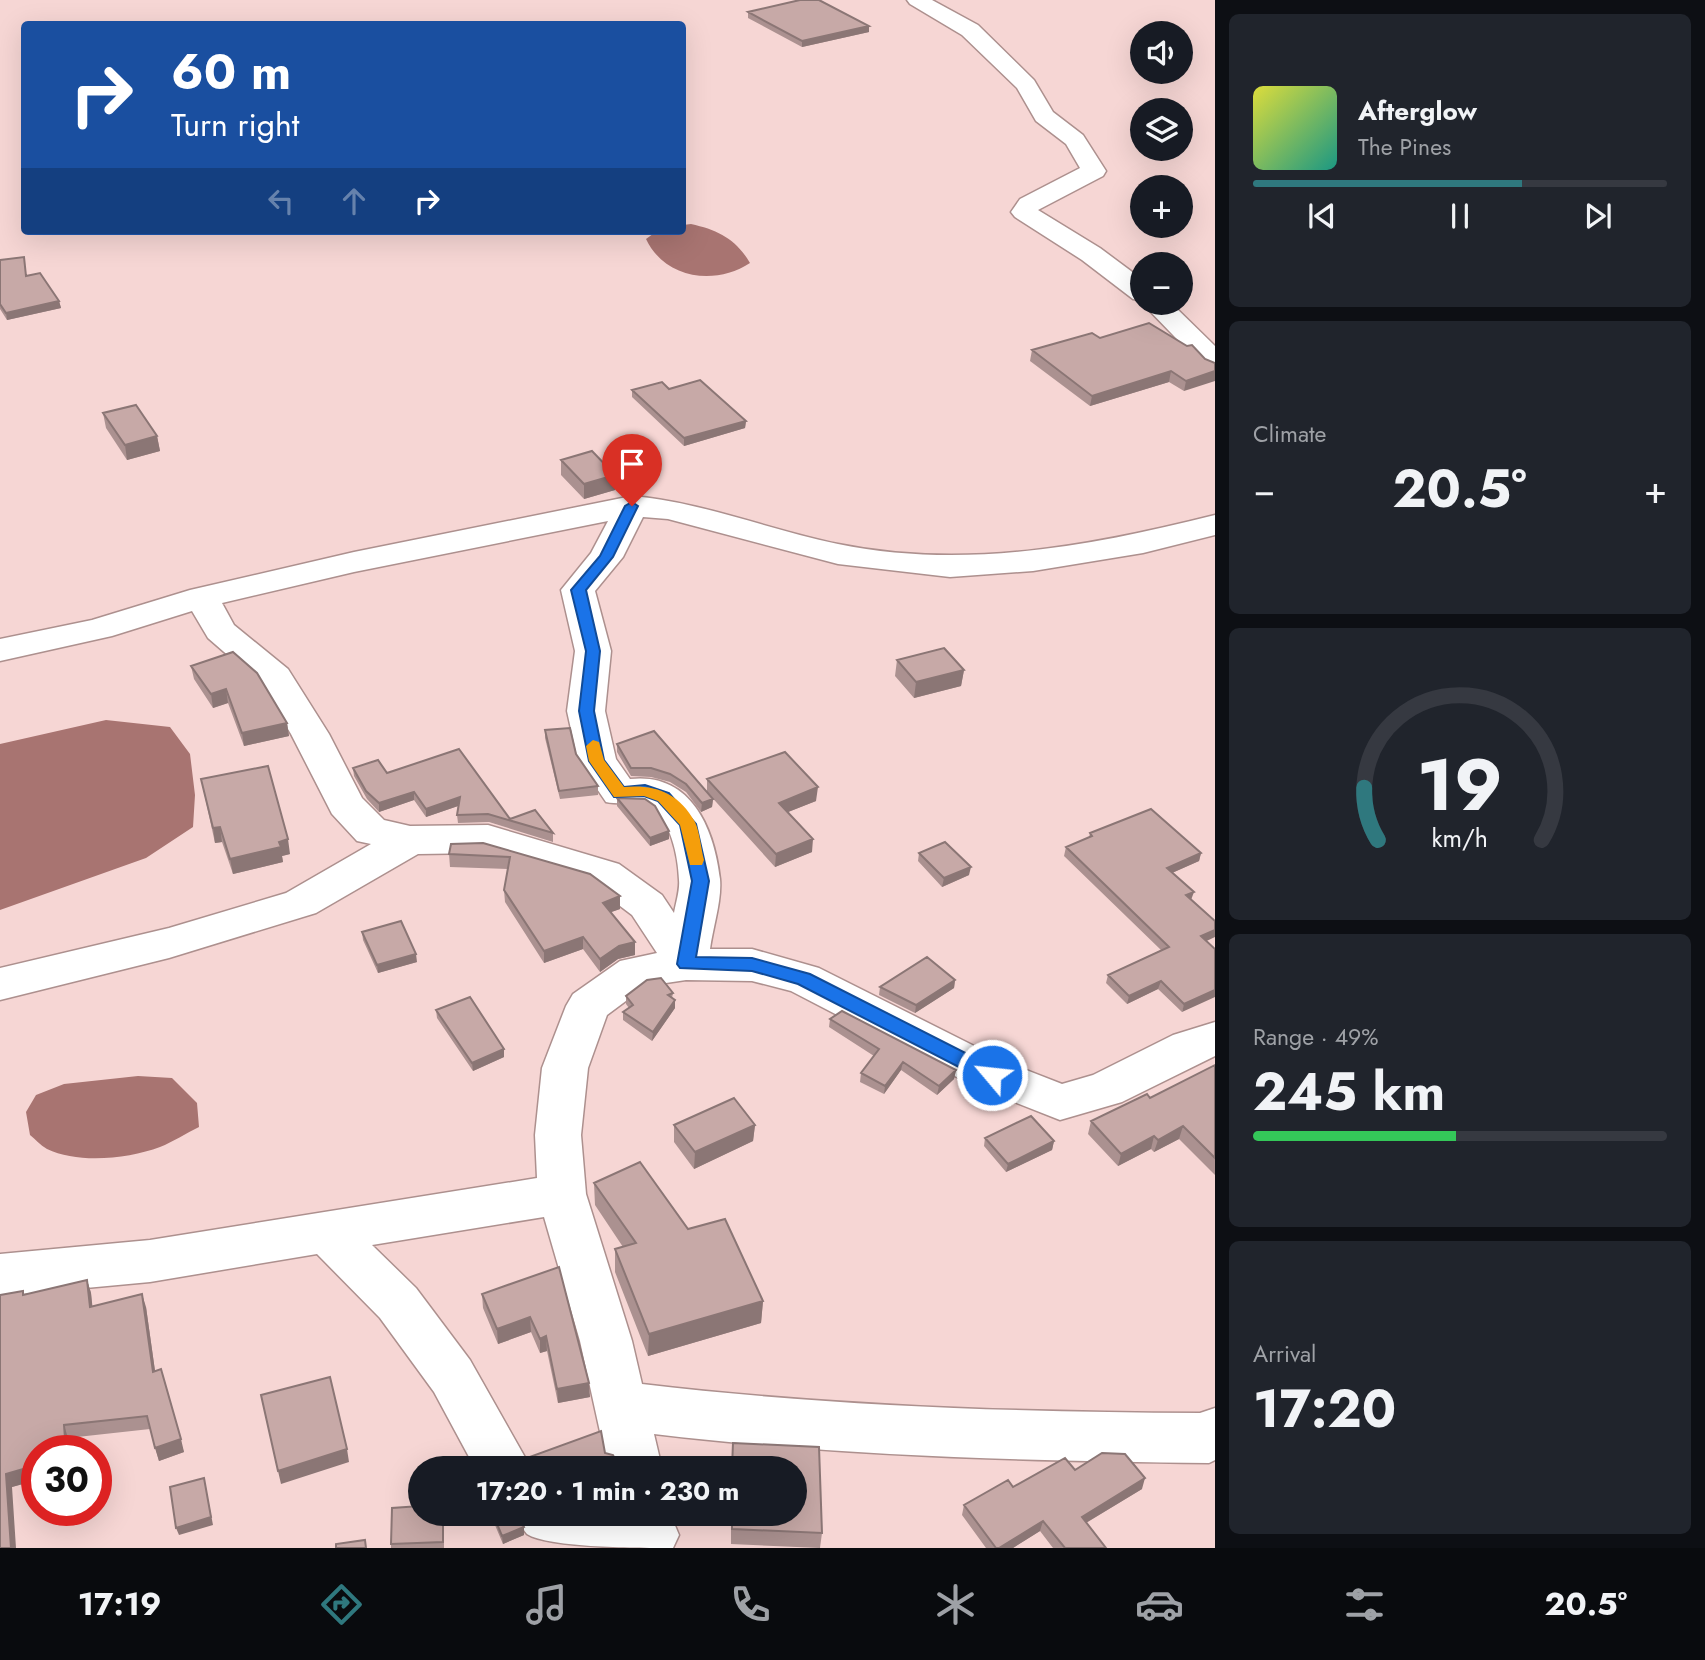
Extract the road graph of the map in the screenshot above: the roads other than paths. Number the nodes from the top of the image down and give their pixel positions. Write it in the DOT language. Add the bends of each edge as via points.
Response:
graph roads {
  1 [pos="917,0"];
  2 [pos="1130,283"];
  3 [pos="1168,315"];
  4 [pos="1215,362"];
  5 [pos="632,506"];
  6 [pos="1215,525"];
  7 [pos="202,597"];
  8 [pos="0,650"];
  9 [pos="410,840"];
  10 [pos="686,964"];
  11 [pos="0,984"];
  12 [pos="1215,1039"];
  13 [pos="562,1194"];
  14 [pos="326,1232"];
  15 [pos="0,1275"];
  16 [pos="621,1406"];
  17 [pos="1215,1432"];
  18 [pos="496,1456"];
  19 [pos="632,1456"];
  20 [pos="604,1526"];
  21 [pos="649,1532"];
  1 -- 2 [label="street" via="970,30 1026,85 1044,116 1075,140 1094,171 1030,204 1024,212"];
  3 -- 4 [label="street"];
  5 -- 6 [label="street" via="669,509 838,554 950,567 1032,561"];
  5 -- 7 [label="street"];
  5 -- 10 [label="street" via="606,557 579,590 593,651 586,711 597,761 620,793 645,790 664,797 688,824 701,881"];
  7 -- 8 [label="street" via="100,629"];
  7 -- 9 [label="street" via="220,631 275,677 346,805 371,831"];
  9 -- 10 [label="street" via="488,839 605,874 647,905"];
  9 -- 11 [label="street" via="301,903 169,943"];
  10 -- 12 [label="street" via="752,965 804,979 992,1075 1060,1102 1106,1089 1189,1047"];
  10 -- 13 [label="street" via="635,972 588,1006 565,1068 558,1135"];
  13 -- 14 [label="street"];
  13 -- 16 [label="street"];
  14 -- 15 [label="street" via="150,1261"];
  14 -- 18 [label="street" via="398,1303 452,1376"];
  16 -- 17 [label="street" via="729,1420 1006,1436 1209,1438"];
  16 -- 19 [label="street"];
  20 -- 21 [label="street"];
}
